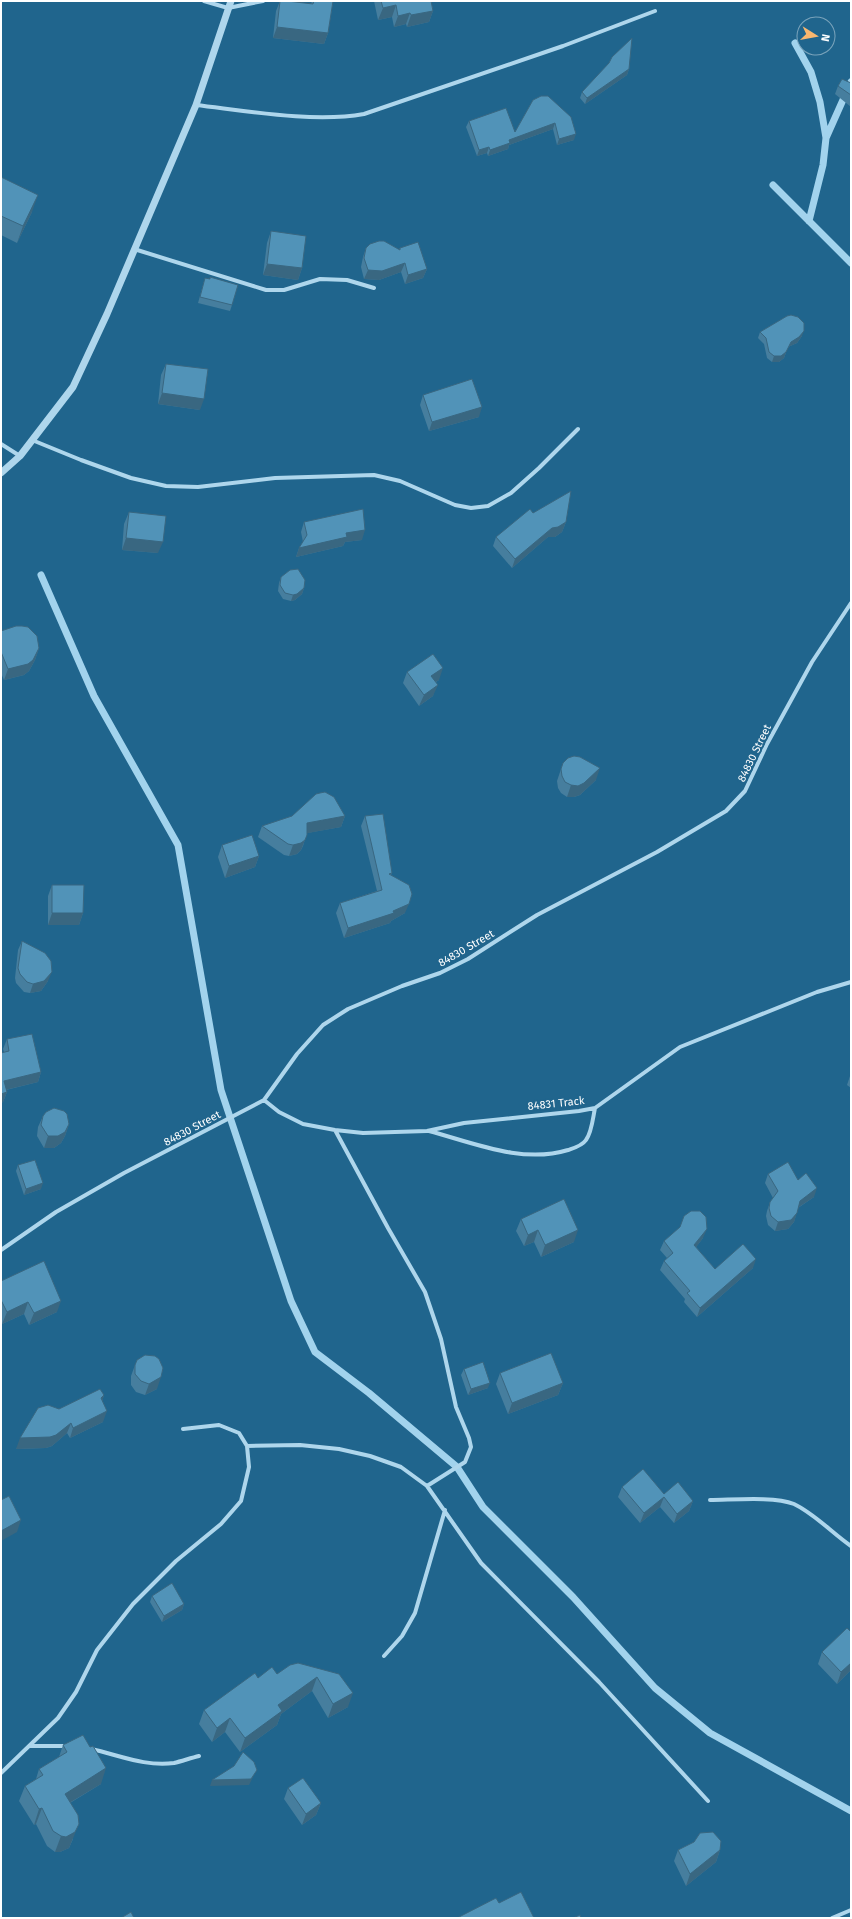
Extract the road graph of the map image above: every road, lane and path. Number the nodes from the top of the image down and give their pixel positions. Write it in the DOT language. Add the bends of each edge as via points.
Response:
graph roads {
  1 [pos="204,1"];
  2 [pos="231,1"];
  3 [pos="263,1"];
  4 [pos="228,8"];
  5 [pos="655,12"];
  6 [pos="196,105"];
  7 [pos="134,249"];
  8 [pos="374,288"];
  9 [pos="578,429"];
  10 [pos="32,440"];
  11 [pos="1,444"];
  12 [pos="20,456"];
  13 [pos="1,472"];
  14 [pos="851,603"];
  15 [pos="851,982"];
  16 [pos="264,1100"];
  17 [pos="596,1108"];
  18 [pos="335,1130"];
  19 [pos="427,1131"];
  20 [pos="1,1250"];
  21 [pos="183,1429"];
  22 [pos="247,1446"];
  23 [pos="427,1486"];
  24 [pos="710,1500"];
  25 [pos="445,1510"];
  26 [pos="851,1546"];
  27 [pos="384,1656"];
  28 [pos="31,1746"];
  29 [pos="74,1746"];
  30 [pos="88,1749"];
  31 [pos="199,1756"];
  32 [pos="1,1773"];
  33 [pos="708,1801"];
  34 [pos="851,1910"];
  35 [pos="832,1918"];
  1 -- 4 [label="street"];
  2 -- 4 [label="street"];
  3 -- 4 [label="street"];
  4 -- 6 [label="street"];
  5 -- 6 [label="street" via="364,114 345,118"];
  6 -- 7 [label="street"];
  7 -- 8 [label="street" via="266,290 284,290 320,279 347,280"];
  7 -- 10 [label="street" via="73,387"];
  9 -- 10 [label="street" via="511,493 488,506 471,508 455,505 400,481 374,475 275,478 198,487 166,486 132,478"];
  10 -- 12 [label="street"];
  11 -- 12 [label="street"];
  12 -- 13 [label="street"];
  14 -- 16 [label="street, 84830 Street" via="812,662 767,744 745,791 726,811 657,852 537,915 468,959 440,973 348,1009 323,1025 297,1054"];
  15 -- 17 [label="street, 84831 Track" via="817,992 680,1046"];
  16 -- 18 [label="street, 84831 Track" via="279,1112 303,1124"];
  16 -- 20 [label="street, 84830 Street" via="124,1173 63,1208"];
  17 -- 19 [label="street, 84831 Track" via="464,1123"];
  17 -- 19 [label="street" via="586,1140 577,1147 543,1155 499,1151"];
  18 -- 19 [label="street, 84831 Track" via="363,1133"];
  18 -- 23 [label="street" via="424,1292 441,1338 456,1408 469,1438 470,1447 465,1462"];
  21 -- 22 [label="street" via="219,1426 239,1433"];
  22 -- 23 [label="street" via="339,1449 401,1467"];
  22 -- 28 [label="street" via="249,1467 241,1501 221,1524 176,1561 133,1604 97,1650 76,1692 58,1718"];
  23 -- 25 [label="street"];
  24 -- 26 [label="street" via="767,1500 792,1504 812,1515"];
  25 -- 27 [label="street" via="415,1613 402,1636"];
  25 -- 33 [label="street" via="481,1564 600,1682"];
  28 -- 29 [label="street"];
  28 -- 32 [label="street"];
  30 -- 31 [label="street" via="156,1764 175,1763"];
  34 -- 35 [label="street"];
}
